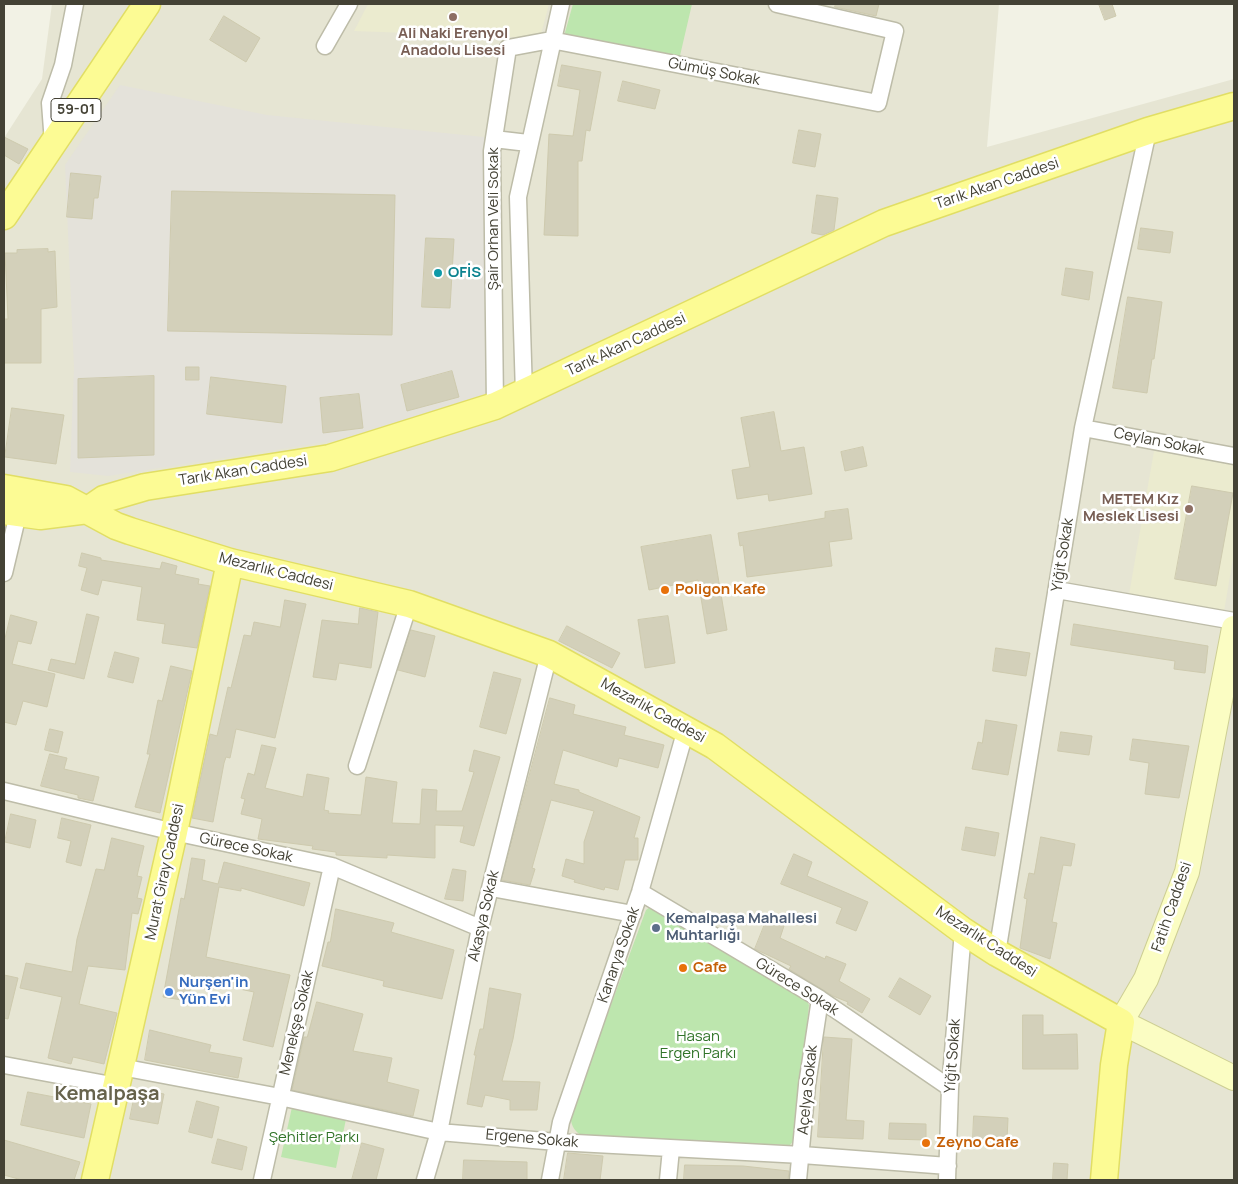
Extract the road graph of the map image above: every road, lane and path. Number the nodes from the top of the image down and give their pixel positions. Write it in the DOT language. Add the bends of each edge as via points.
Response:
graph roads {
  1 [pos="75,4"];
  2 [pos="147,4"];
  3 [pos="349,4"];
  4 [pos="561,4"];
  5 [pos="776,4"];
  6 [pos="551,40"];
  7 [pos="325,46"];
  8 [pos="1234,106"];
  9 [pos="1148,131"];
  10 [pos="494,138"];
  11 [pos="528,143"];
  12 [pos="53,145"];
  13 [pos="4,216"];
  14 [pos="524,394"];
  15 [pos="495,406"];
  16 [pos="1084,428"];
  17 [pos="1234,456"];
  18 [pos="4,488"];
  19 [pos="88,510"];
  20 [pos="11,512"];
  21 [pos="230,562"];
  22 [pos="4,573"];
  23 [pos="1057,590"];
  24 [pos="409,604"];
  25 [pos="1234,621"];
  26 [pos="1234,628"];
  27 [pos="550,654"];
  28 [pos="686,729"];
  29 [pos="356,766"];
  30 [pos="4,791"];
  31 [pos="174,832"];
  32 [pos="332,866"];
  33 [pos="491,888"];
  34 [pos="640,892"];
  35 [pos="633,914"];
  36 [pos="480,928"];
  37 [pos="963,931"];
  38 [pos="997,952"];
  39 [pos="820,999"];
  40 [pos="1121,1022"];
  41 [pos="4,1064"];
  42 [pos="119,1076"];
  43 [pos="1234,1078"];
  44 [pos="950,1088"];
  45 [pos="280,1097"];
  46 [pos="439,1132"];
  47 [pos="557,1142"];
  48 [pos="671,1149"];
  49 [pos="802,1155"];
  50 [pos="947,1173"];
  51 [pos="96,1180"];
  52 [pos="262,1180"];
  53 [pos="425,1180"];
  54 [pos="550,1180"];
  55 [pos="668,1180"];
  56 [pos="798,1180"];
  57 [pos="1104,1180"];
  1 -- 12 [label="street" via="63,65 50,103"];
  2 -- 12 [label="main road, 59-01"];
  3 -- 7 [label="street"];
  4 -- 6 [label="street, Şair Orhan Veli Sokak"];
  5 -- 6 [label="street, Gümüş Sokak" via="895,31 878,103"];
  6 -- 10 [label="street, Şair Orhan Veli Sokak" via="508,48"];
  6 -- 11 [label="street, Şair Orhan Veli Sokak"];
  8 -- 9 [label="main road, Tarık Akan Caddesi"];
  9 -- 14 [label="main road, Tarık Akan Caddesi" via="884,223"];
  9 -- 16 [label="street, Yiğit Sokak"];
  10 -- 11 [label="street"];
  10 -- 15 [label="street, Şair Orhan Veli Sokak"];
  11 -- 14 [label="street, Şair Orhan Veli Sokak" via="518,197"];
  12 -- 13 [label="main road, 59-01"];
  14 -- 15 [label="main road, Tarık Akan Caddesi"];
  15 -- 19 [label="main road, Tarık Akan Caddesi" via="330,458 145,487 104,500"];
  16 -- 17 [label="street, Ceylan Sokak"];
  16 -- 23 [label="street, Yiğit Sokak"];
  18 -- 19 [label="main road" via="52,496"];
  19 -- 20 [label="main road" via="40,516"];
  19 -- 21 [label="main road, Mezarlık Caddesi" via="116,526"];
  20 -- 22 [label="street"];
  21 -- 24 [label="main road, Mezarlık Caddesi"];
  21 -- 31 [label="main road, Murat Giray Caddesi"];
  23 -- 25 [label="street"];
  23 -- 38 [label="street, Yiğit Sokak"];
  24 -- 27 [label="main road, Mezarlık Caddesi"];
  24 -- 29 [label="street"];
  26 -- 40 [label="street, Fatih Caddesi" via="1186,872 1146,980"];
  27 -- 28 [label="main road, Mezarlık Caddesi"];
  27 -- 33 [label="street, Akasya Sokak"];
  28 -- 34 [label="street, Kanarya Sokak"];
  28 -- 37 [label="main road, Mezarlık Caddesi" via="715,746"];
  30 -- 31 [label="street, Gürece Sokak"];
  31 -- 32 [label="street, Gürece Sokak"];
  31 -- 42 [label="main road, Murat Giray Caddesi"];
  32 -- 36 [label="street, Gürece Sokak"];
  32 -- 45 [label="street, Menekşe Sokak"];
  33 -- 35 [label="street"];
  33 -- 36 [label="street, Akasya Sokak"];
  34 -- 35 [label="street, Kanarya Sokak"];
  34 -- 39 [label="street, Gürece Sokak"];
  35 -- 47 [label="street, Kanarya Sokak" via="561,1122"];
  36 -- 46 [label="street, Akasya Sokak"];
  37 -- 38 [label="main road, Mezarlık Caddesi"];
  37 -- 44 [label="street, Yiğit Sokak"];
  38 -- 40 [label="main road, Mezarlık Caddesi"];
  39 -- 44 [label="street, Gürece Sokak"];
  39 -- 49 [label="street, Açelya Sokak" via="807,1085"];
  40 -- 43 [label="street, Mezarlık Caddesi"];
  40 -- 57 [label="main road, Fatih Caddesi"];
  41 -- 42 [label="street, Ergene Sokak"];
  42 -- 45 [label="street, Ergene Sokak"];
  42 -- 51 [label="main road, Murat Giray Caddesi"];
  44 -- 50 [label="street, Yiğit Sokak"];
  45 -- 46 [label="street, Ergene Sokak"];
  45 -- 52 [label="street, Menekşe Sokak"];
  46 -- 47 [label="street, Ergene Sokak"];
  46 -- 53 [label="street, Akasya Sokak"];
  47 -- 48 [label="street, Ergene Sokak"];
  47 -- 54 [label="street, Kanarya Sokak"];
  48 -- 49 [label="street, Ergene Sokak"];
  48 -- 55 [label="street"];
  49 -- 50 [label="street, Ergene Sokak"];
  49 -- 56 [label="street, Açelya Sokak"];
}
